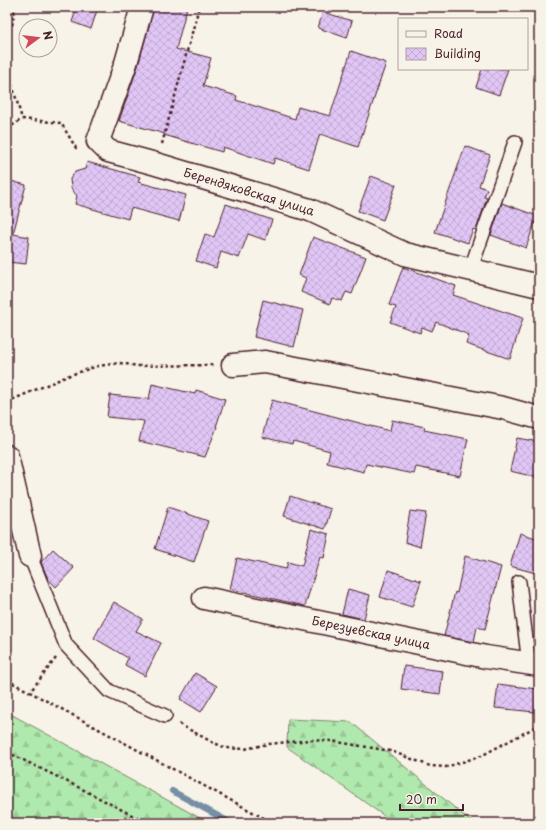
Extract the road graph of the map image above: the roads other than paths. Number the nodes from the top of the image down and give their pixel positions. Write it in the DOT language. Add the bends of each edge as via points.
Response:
graph roads {
  1 [pos="142,7"];
  2 [pos="515,142"];
  3 [pos="470,271"];
  4 [pos="539,286"];
  5 [pos="233,365"];
  6 [pos="539,418"];
  7 [pos="7,456"];
  8 [pos="30,556"];
  9 [pos="519,582"];
  10 [pos="204,598"];
  11 [pos="534,664"];
  12 [pos="165,716"];
  1 -- 3 [label="street, Берендяковская улица" via="126,63 98,141 108,152 310,210 405,254"];
  2 -- 3 [label="lane"];
  3 -- 4 [label="street, Берендяковская улица"];
  5 -- 6 [label="street" via="265,362 503,408"];
  7 -- 8 [label="street"];
  8 -- 12 [label="lane" via="66,645 109,691"];
  9 -- 11 [label="lane"];
  10 -- 11 [label="street, Березуевская улица" via="486,657"];
}
